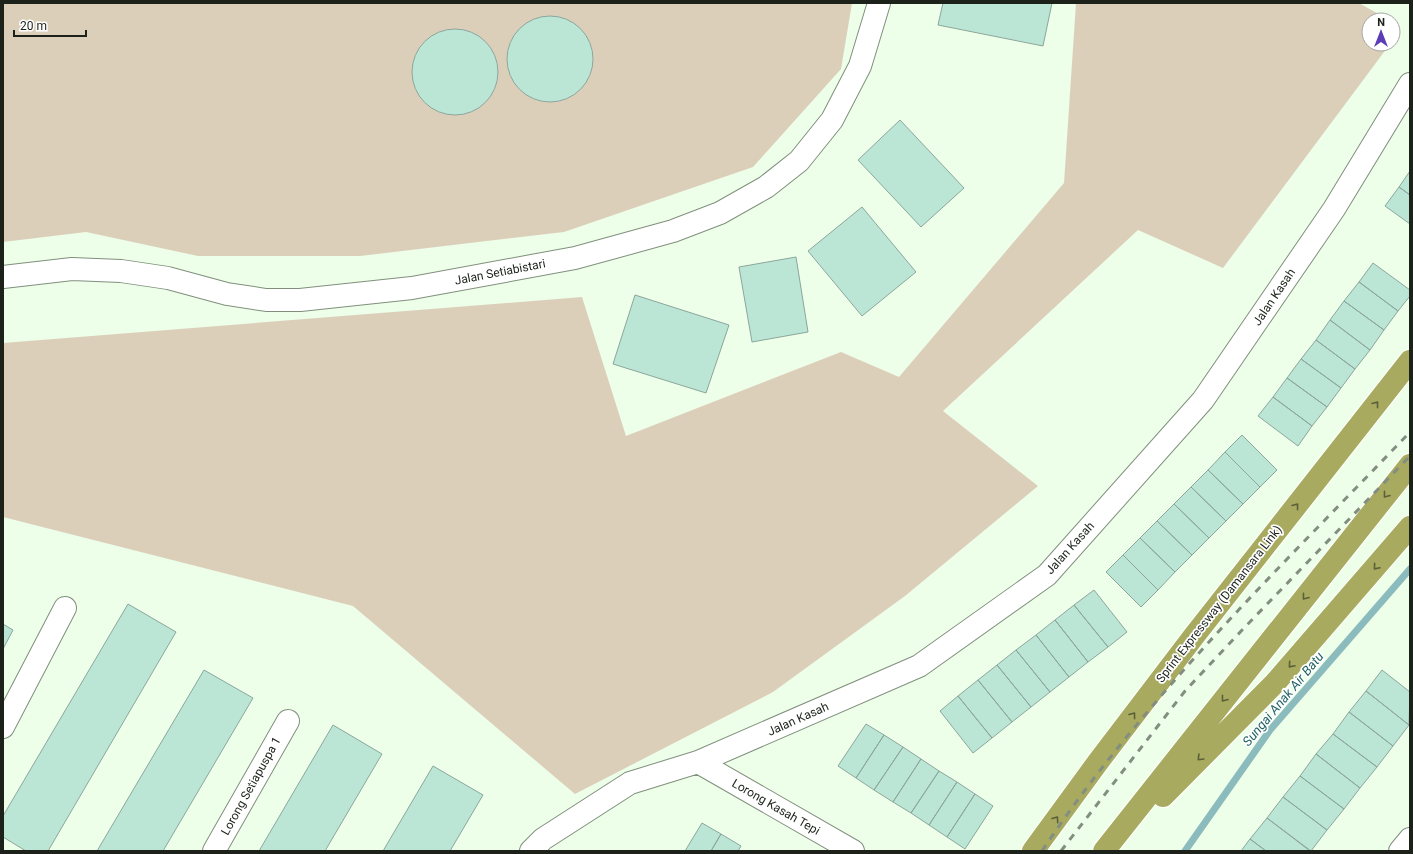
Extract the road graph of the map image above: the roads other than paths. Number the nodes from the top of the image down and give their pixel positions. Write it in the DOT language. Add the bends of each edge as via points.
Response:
graph roads {
  1 [pos="879,3"];
  2 [pos="1410,84"];
  3 [pos="3,277"];
  4 [pos="1410,360"];
  5 [pos="1410,465"];
  6 [pos="1410,527"];
  7 [pos="65,608"];
  8 [pos="288,721"];
  9 [pos="3,727"];
  10 [pos="698,762"];
  11 [pos="1410,839"];
  12 [pos="214,851"];
  13 [pos="531,851"];
  14 [pos="853,851"];
  15 [pos="1033,851"];
  16 [pos="1104,851"];
  17 [pos="1108,851"];
  18 [pos="1400,851"];
  1 -- 3 [label="street, Jalan Setiabistari" via="860,66 832,120 799,161 766,187 720,213 673,231 575,258 412,288 300,300 266,300 227,294 168,278 121,271 72,269"];
  2 -- 10 [label="street, Jalan Kasah" via="1334,209 1203,400 1047,575 919,666"];
  15 -- 4 [label="highway, Sprint Expressway (Damansara Link), one-way" via="1194,636"];
  5 -- 16 [label="highway, one-way"];
  6 -- 17 [label="highway, one-way" via="1275,683"];
  7 -- 9 [label="street"];
  8 -- 12 [label="street, Lorong Setiapuspa 1"];
  10 -- 13 [label="street, Jalan Kasah" via="630,783 543,839"];
  10 -- 14 [label="street, Lorong Kasah Tepi"];
  11 -- 18 [label="street"];
}
